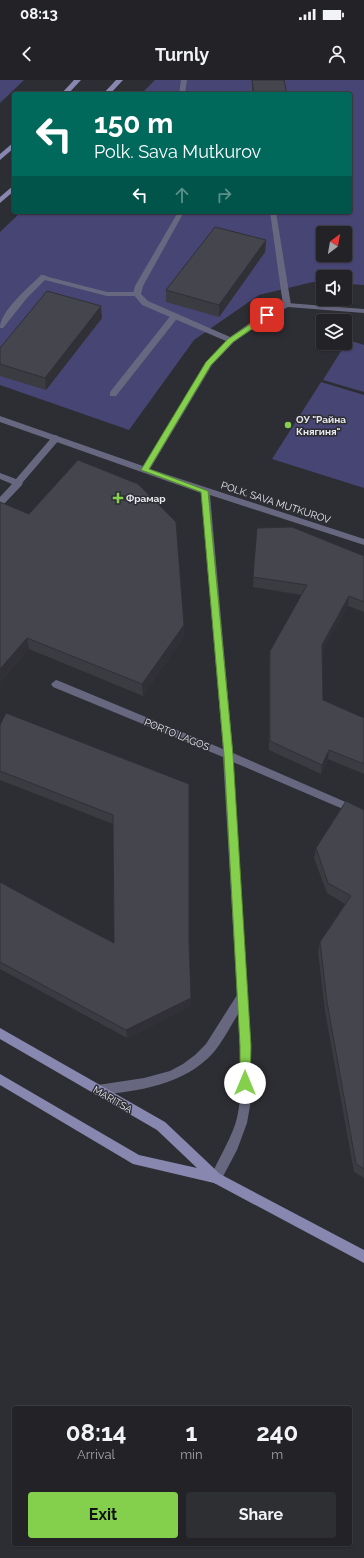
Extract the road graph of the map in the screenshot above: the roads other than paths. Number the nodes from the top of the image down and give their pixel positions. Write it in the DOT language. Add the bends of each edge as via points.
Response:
graph roads {
  1 [pos="78,80"];
  2 [pos="120,80"];
  3 [pos="184,80"];
  4 [pos="66,92"];
  5 [pos="108,92"];
  6 [pos="182,92"];
  7 [pos="12,146"];
  8 [pos="0,158"];
  9 [pos="12,189"];
  10 [pos="0,201"];
  11 [pos="180,214"];
  12 [pos="273,214"];
  13 [pos="137,294"];
  14 [pos="287,305"];
  15 [pos="364,311"];
  16 [pos="175,316"];
  17 [pos="0,326"];
  18 [pos="231,340"];
  19 [pos="113,394"];
  20 [pos="0,419"];
  21 [pos="56,438"];
  22 [pos="145,470"];
  23 [pos="0,476"];
  24 [pos="19,483"];
  25 [pos="204,491"];
  26 [pos="0,503"];
  27 [pos="364,542"];
  28 [pos="56,684"];
  29 [pos="228,755"];
  30 [pos="364,814"];
  31 [pos="242,996"];
  32 [pos="0,1033"];
  33 [pos="0,1079"];
  34 [pos="98,1090"];
  35 [pos="216,1178"];
  36 [pos="364,1257"];
  1 -- 4 [label="street"];
  2 -- 5 [label="street"];
  3 -- 6 [label="street"];
  7 -- 8 [label="street"];
  9 -- 10 [label="street"];
  11 -- 13 [label="street" via="139,286"];
  12 -- 14 [label="street"];
  13 -- 16 [label="street" via="145,303"];
  13 -- 17 [label="street" via="107,294 44,277 24,296"];
  14 -- 15 [label="street"];
  14 -- 18 [label="street" via="267,315"];
  16 -- 18 [label="street"];
  16 -- 19 [label="street"];
  18 -- 22 [label="street" via="209,364"];
  20 -- 21 [label="street, POLK. SAVA MUTKUROV"];
  21 -- 22 [label="street, POLK. SAVA MUTKUROV"];
  21 -- 24 [label="street"];
  22 -- 25 [label="street, POLK. SAVA MUTKUROV"];
  23 -- 24 [label="street"];
  24 -- 26 [label="street"];
  25 -- 27 [label="street, POLK. SAVA MUTKUROV"];
  25 -- 29 [label="street"];
  28 -- 29 [label="street, PORTO LAGOS"];
  29 -- 30 [label="street, PORTO LAGOS"];
  29 -- 31 [label="street"];
  31 -- 34 [label="street" via="209,1049 193,1063 142,1086"];
  31 -- 35 [label="street" via="246,1046 244,1100 236,1138"];
  32 -- 34 [label="street, MARITSA"];
  33 -- 35 [label="street, MARITSA" via="137,1160"];
  34 -- 35 [label="street, MARITSA" via="161,1126"];
  35 -- 36 [label="street, MARITSA"];
}
